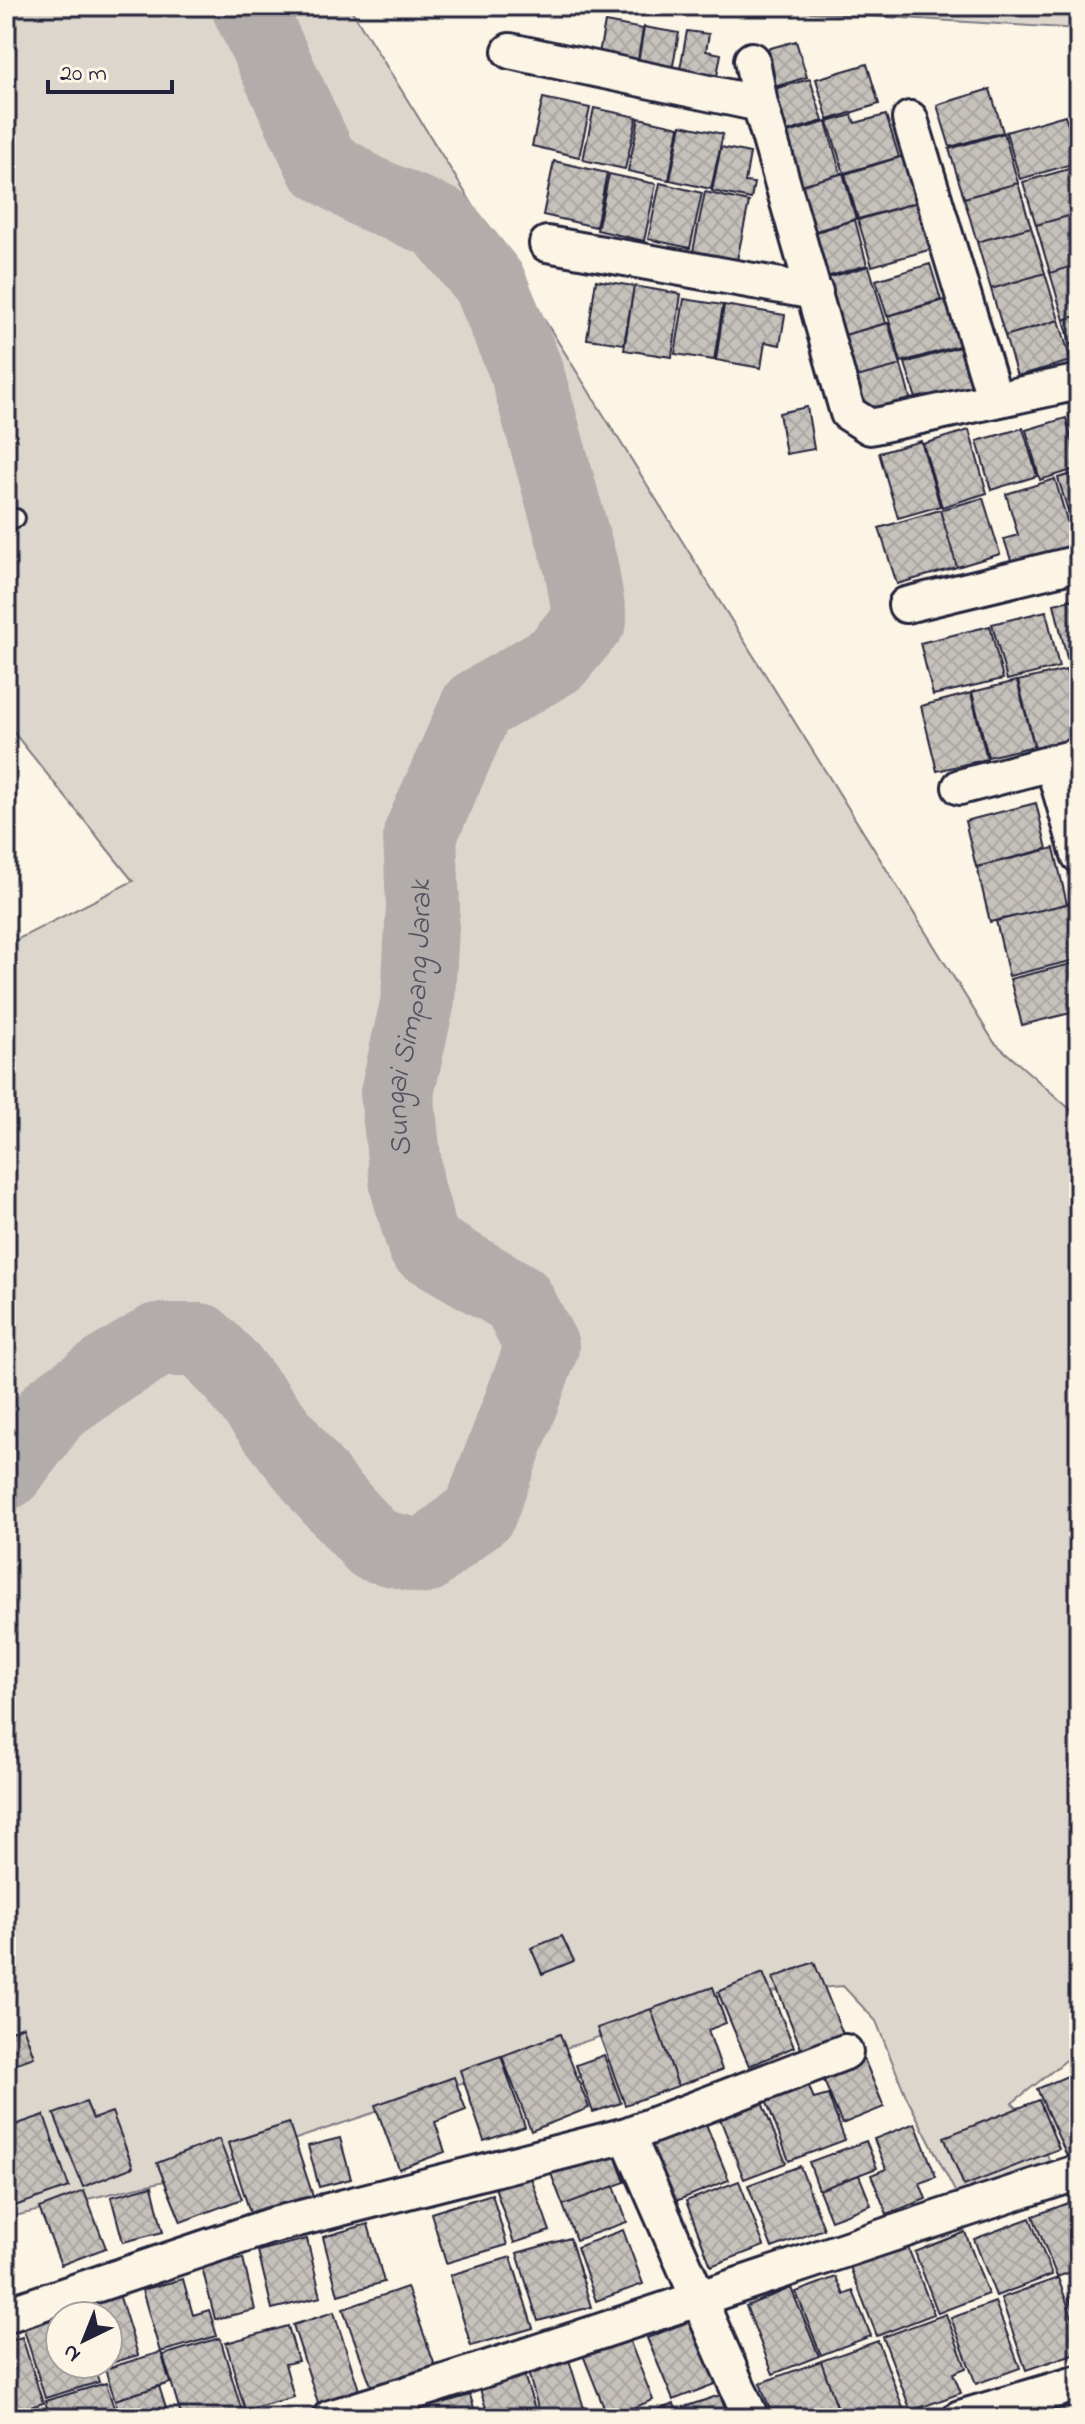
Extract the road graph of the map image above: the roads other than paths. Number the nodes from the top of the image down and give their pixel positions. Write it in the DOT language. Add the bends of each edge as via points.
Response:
graph roads {
  1 [pos="510,51"];
  2 [pos="752,60"];
  3 [pos="760,104"];
  4 [pos="910,119"];
  5 [pos="547,244"];
  6 [pos="815,292"];
  7 [pos="1079,382"];
  8 [pos="995,400"];
  9 [pos="1079,563"];
  10 [pos="906,605"];
  11 [pos="1066,759"];
  12 [pos="960,787"];
  13 [pos="1079,855"];
  14 [pos="845,2052"];
  15 [pos="627,2135"];
  16 [pos="1079,2172"];
  17 [pos="700,2296"];
  18 [pos="6,2315"];
  19 [pos="1079,2383"];
  20 [pos="330,2418"];
  21 [pos="751,2418"];
  22 [pos="960,2418"];
  1 -- 3 [label="street"];
  2 -- 3 [label="street"];
  3 -- 6 [label="street"];
  4 -- 8 [label="street"];
  5 -- 6 [label="street"];
  6 -- 8 [label="street" via="848,413 858,422 870,427 904,422"];
  7 -- 8 [label="street"];
  9 -- 10 [label="street"];
  11 -- 12 [label="street"];
  11 -- 13 [label="street"];
  14 -- 15 [label="street"];
  15 -- 17 [label="street"];
  15 -- 18 [label="street" via="270,2226"];
  16 -- 17 [label="street"];
  17 -- 20 [label="street" via="516,2361"];
  17 -- 21 [label="street"];
  19 -- 22 [label="street"];
}
